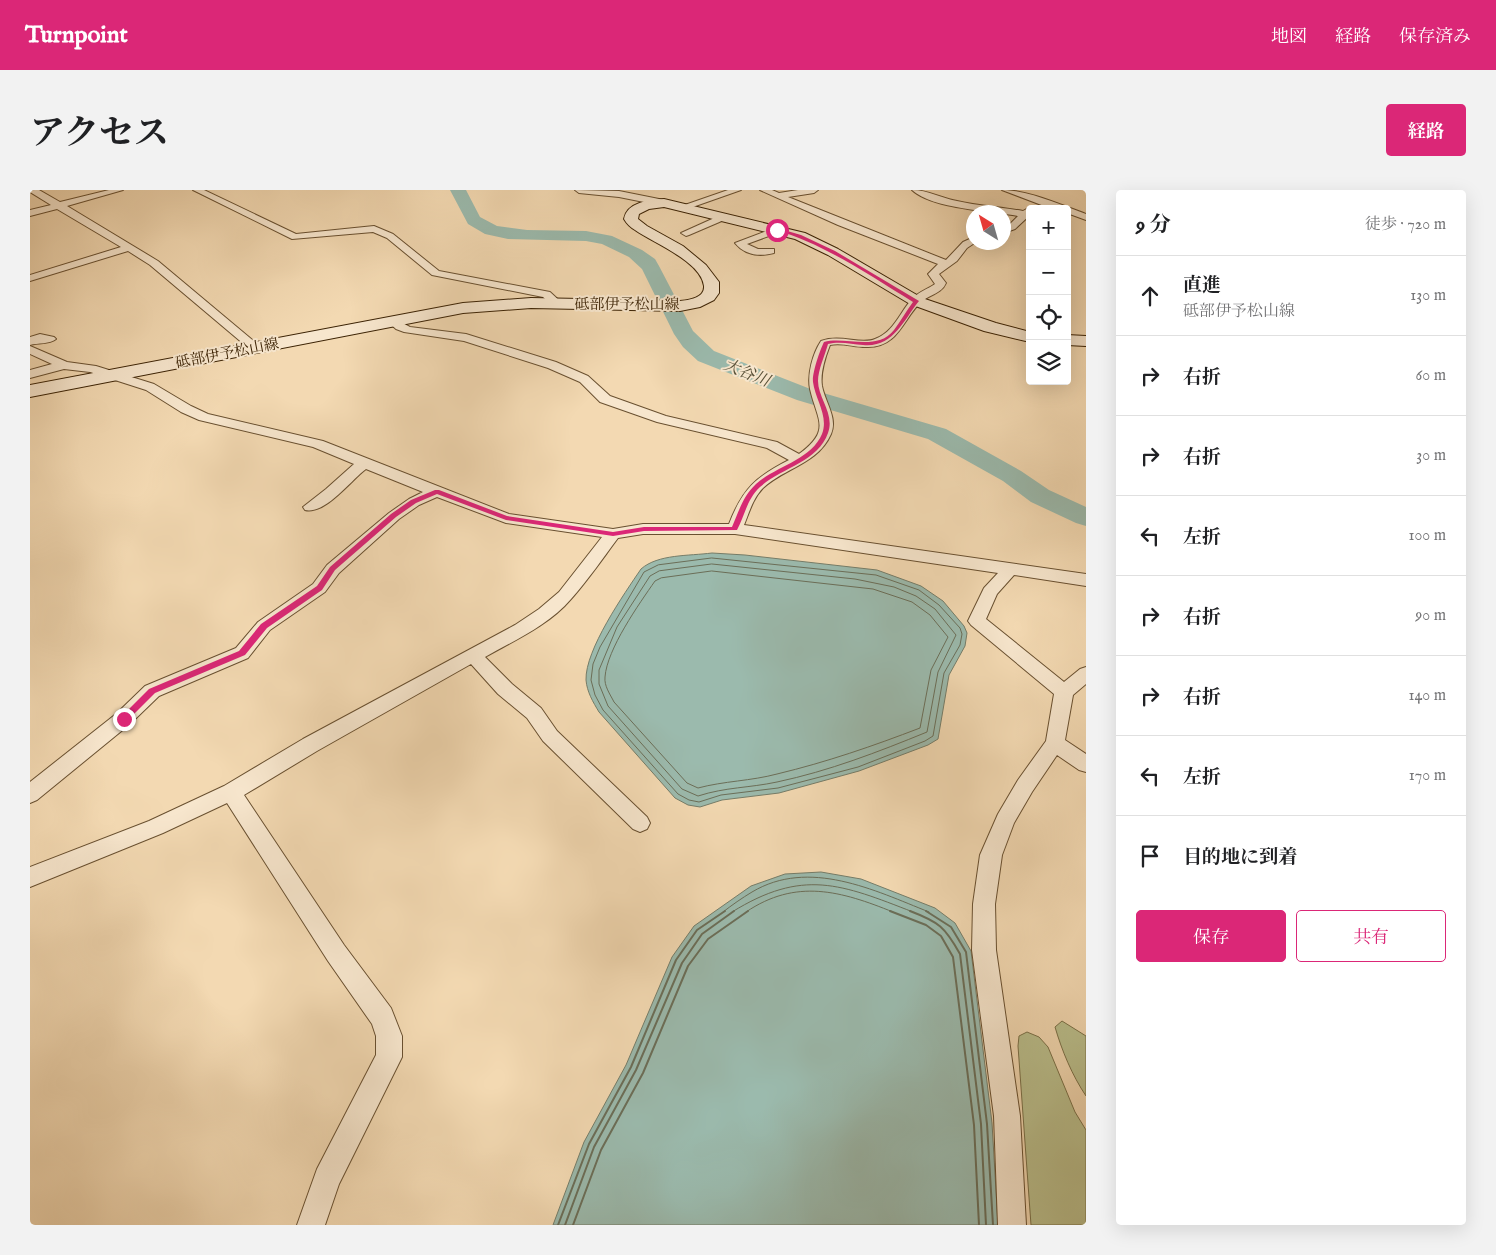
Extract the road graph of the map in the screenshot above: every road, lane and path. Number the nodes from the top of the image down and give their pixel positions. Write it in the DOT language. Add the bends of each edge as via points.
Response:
graph roads {
  1 [pos="33,190"];
  2 [pos="119,190"];
  3 [pos="197,190"];
  4 [pos="579,190"];
  5 [pos="737,190"];
  6 [pos="764,190"];
  7 [pos="814,190"];
  8 [pos="916,190"];
  9 [pos="1006,190"];
  10 [pos="778,196"];
  11 [pos="664,203"];
  12 [pos="823,204"];
  13 [pos="1049,204"];
  14 [pos="59,205"];
  15 [pos="1046,205"];
  16 [pos="684,207"];
  17 [pos="809,210"];
  18 [pos="1026,211"];
  19 [pos="1071,211"];
  20 [pos="30,213"];
  21 [pos="720,213"];
  22 [pos="1026,213"];
  23 [pos="1086,217"];
  24 [pos="783,227"];
  25 [pos="1011,227"];
  26 [pos="686,233"];
  27 [pos="966,244"];
  28 [pos="128,248"];
  29 [pos="770,251"];
  30 [pos="945,263"];
  31 [pos="30,278"];
  32 [pos="916,301"];
  33 [pos="557,304"];
  34 [pos="393,321"];
  35 [pos="1026,336"];
  36 [pos="50,339"];
  37 [pos="1071,340"];
  38 [pos="30,341"];
  39 [pos="1086,341"];
  40 [pos="256,348"];
  41 [pos="30,350"];
  42 [pos="64,365"];
  43 [pos="30,374"];
  44 [pos="114,376"];
  45 [pos="30,391"];
  46 [pos="800,460"];
  47 [pos="364,463"];
  48 [pos="437,492"];
  49 [pos="310,507"];
  50 [pos="735,529"];
  51 [pos="613,534"];
  52 [pos="1010,569"];
  53 [pos="1086,580"];
  54 [pos="473,655"];
  55 [pos="1086,674"];
  56 [pos="1064,692"];
  57 [pos="1055,743"];
  58 [pos="1086,764"];
  59 [pos="231,792"];
  60 [pos="30,794"];
  61 [pos="640,823"];
  62 [pos="30,877"];
  63 [pos="311,1225"];
  64 [pos="1012,1225"];
  1 -- 14 [label="street"];
  2 -- 14 [label="street"];
  3 -- 33 [label="street" via="295,237 378,230 410,250 436,273 546,294"];
  4 -- 11 [label="street"];
  5 -- 16 [label="street"];
  6 -- 10 [label="street"];
  7 -- 10 [label="street"];
  8 -- 18 [label="street" via="951,203"];
  9 -- 13 [label="street"];
  10 -- 17 [label="street"];
  11 -- 16 [label="main road, 砥部伊予松山線"];
  11 -- 33 [label="main road, 砥部伊予松山線" via="634,210 631,219 689,257 711,282 710,295 680,306"];
  12 -- 17 [label="street"];
  13 -- 15 [label="street"];
  14 -- 20 [label="street"];
  14 -- 28 [label="street"];
  16 -- 21 [label="main road, 砥部伊予松山線"];
  17 -- 30 [label="street"];
  19 -- 23 [label="street"];
  21 -- 24 [label="main road, 砥部伊予松山線"];
  21 -- 26 [label="street"];
  22 -- 25 [label="street"];
  24 -- 29 [label="street" via="740,243 756,252"];
  24 -- 32 [label="main road, 砥部伊予松山線" via="834,252"];
  27 -- 30 [label="street"];
  28 -- 31 [label="street"];
  28 -- 40 [label="street" via="154,263"];
  30 -- 32 [label="street" via="932,274 940,286"];
  32 -- 35 [label="main road, 砥部伊予松山線"];
  32 -- 46 [label="street" via="895,333 881,341 871,344 825,343 815,381 827,425 817,446"];
  33 -- 34 [label="main road, 砥部伊予松山線" via="486,305"];
  34 -- 40 [label="main road, 砥部伊予松山線"];
  34 -- 46 [label="street" via="408,330 466,338 552,365 584,380 605,399 616,404 662,419 772,445"];
  36 -- 38 [label="street"];
  37 -- 39 [label="main road"];
  40 -- 44 [label="main road, 砥部伊予松山線"];
  41 -- 42 [label="street"];
  42 -- 43 [label="street"];
  42 -- 44 [label="street"];
  44 -- 45 [label="main road, 砥部伊予松山線"];
  44 -- 47 [label="street" via="150,387 204,417 318,444"];
  46 -- 50 [label="street" via="759,484 747,497"];
  47 -- 48 [label="street"];
  47 -- 49 [label="street" via="323,501"];
  48 -- 51 [label="street" via="506,518"];
  48 -- 60 [label="street" via="394,516 333,568 319,588 264,626 242,653 152,691 124,719"];
  50 -- 51 [label="street" via="644,529"];
  50 -- 52 [label="street"];
  51 -- 54 [label="street" via="565,596 521,629"];
  52 -- 53 [label="street"];
  52 -- 56 [label="street" via="990,592 977,620"];
  54 -- 59 [label="street" via="310,744"];
  54 -- 61 [label="street"];
  55 -- 56 [label="street"];
  56 -- 57 [label="street"];
  57 -- 58 [label="street"];
  57 -- 64 [label="street" via="1005,820 991,855 984,904 984,950 1007,1116"];
  59 -- 62 [label="street" via="156,827"];
  59 -- 63 [label="street" via="336,953 382,1017 389,1036 389,1057 327,1179"];
}
